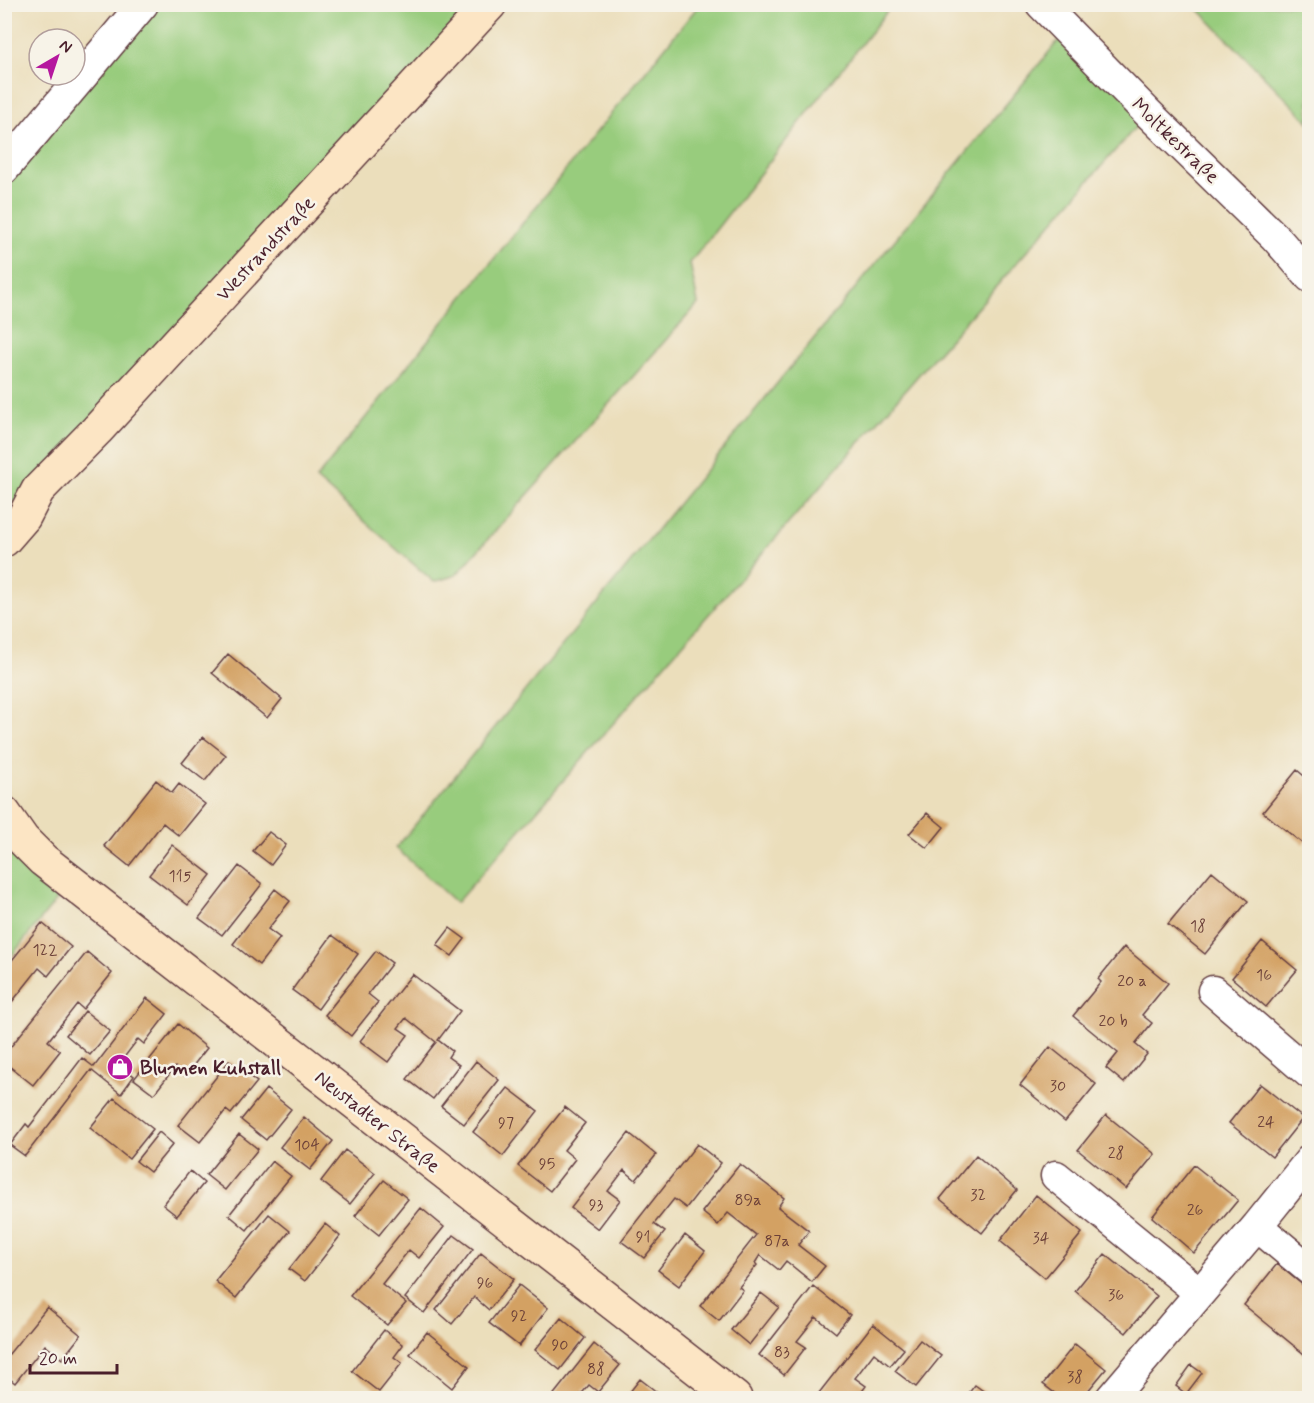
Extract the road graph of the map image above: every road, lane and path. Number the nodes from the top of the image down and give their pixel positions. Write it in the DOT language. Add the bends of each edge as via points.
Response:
graph roads {
  1 [pos="143,4"];
  2 [pos="490,4"];
  3 [pos="1041,4"];
  4 [pos="4,169"];
  5 [pos="1310,277"];
  6 [pos="38,490"];
  7 [pos="4,512"];
  8 [pos="4,540"];
  9 [pos="4,813"];
  10 [pos="14,839"];
  11 [pos="1213,991"];
  12 [pos="1310,1074"];
  13 [pos="1310,1160"];
  14 [pos="1056,1176"];
  15 [pos="1257,1226"];
  16 [pos="1310,1270"];
  17 [pos="1200,1293"];
  18 [pos="735,1398"];
  19 [pos="1112,1398"];
  1 -- 4 [label="street"];
  2 -- 6 [label="main road, Westrandstraße"];
  3 -- 5 [label="street, Moltkestraße" via="1275,237"];
  6 -- 7 [label="main road, Westrandstraße"];
  6 -- 8 [label="main road, Westrandstraße" via="24,517"];
  9 -- 10 [label="main road, Neustadter Straße"];
  10 -- 18 [label="main road, Neustadter Straße"];
  11 -- 12 [label="street"];
  13 -- 15 [label="street"];
  14 -- 17 [label="street"];
  15 -- 16 [label="street"];
  15 -- 17 [label="street"];
  17 -- 19 [label="street"];
}
